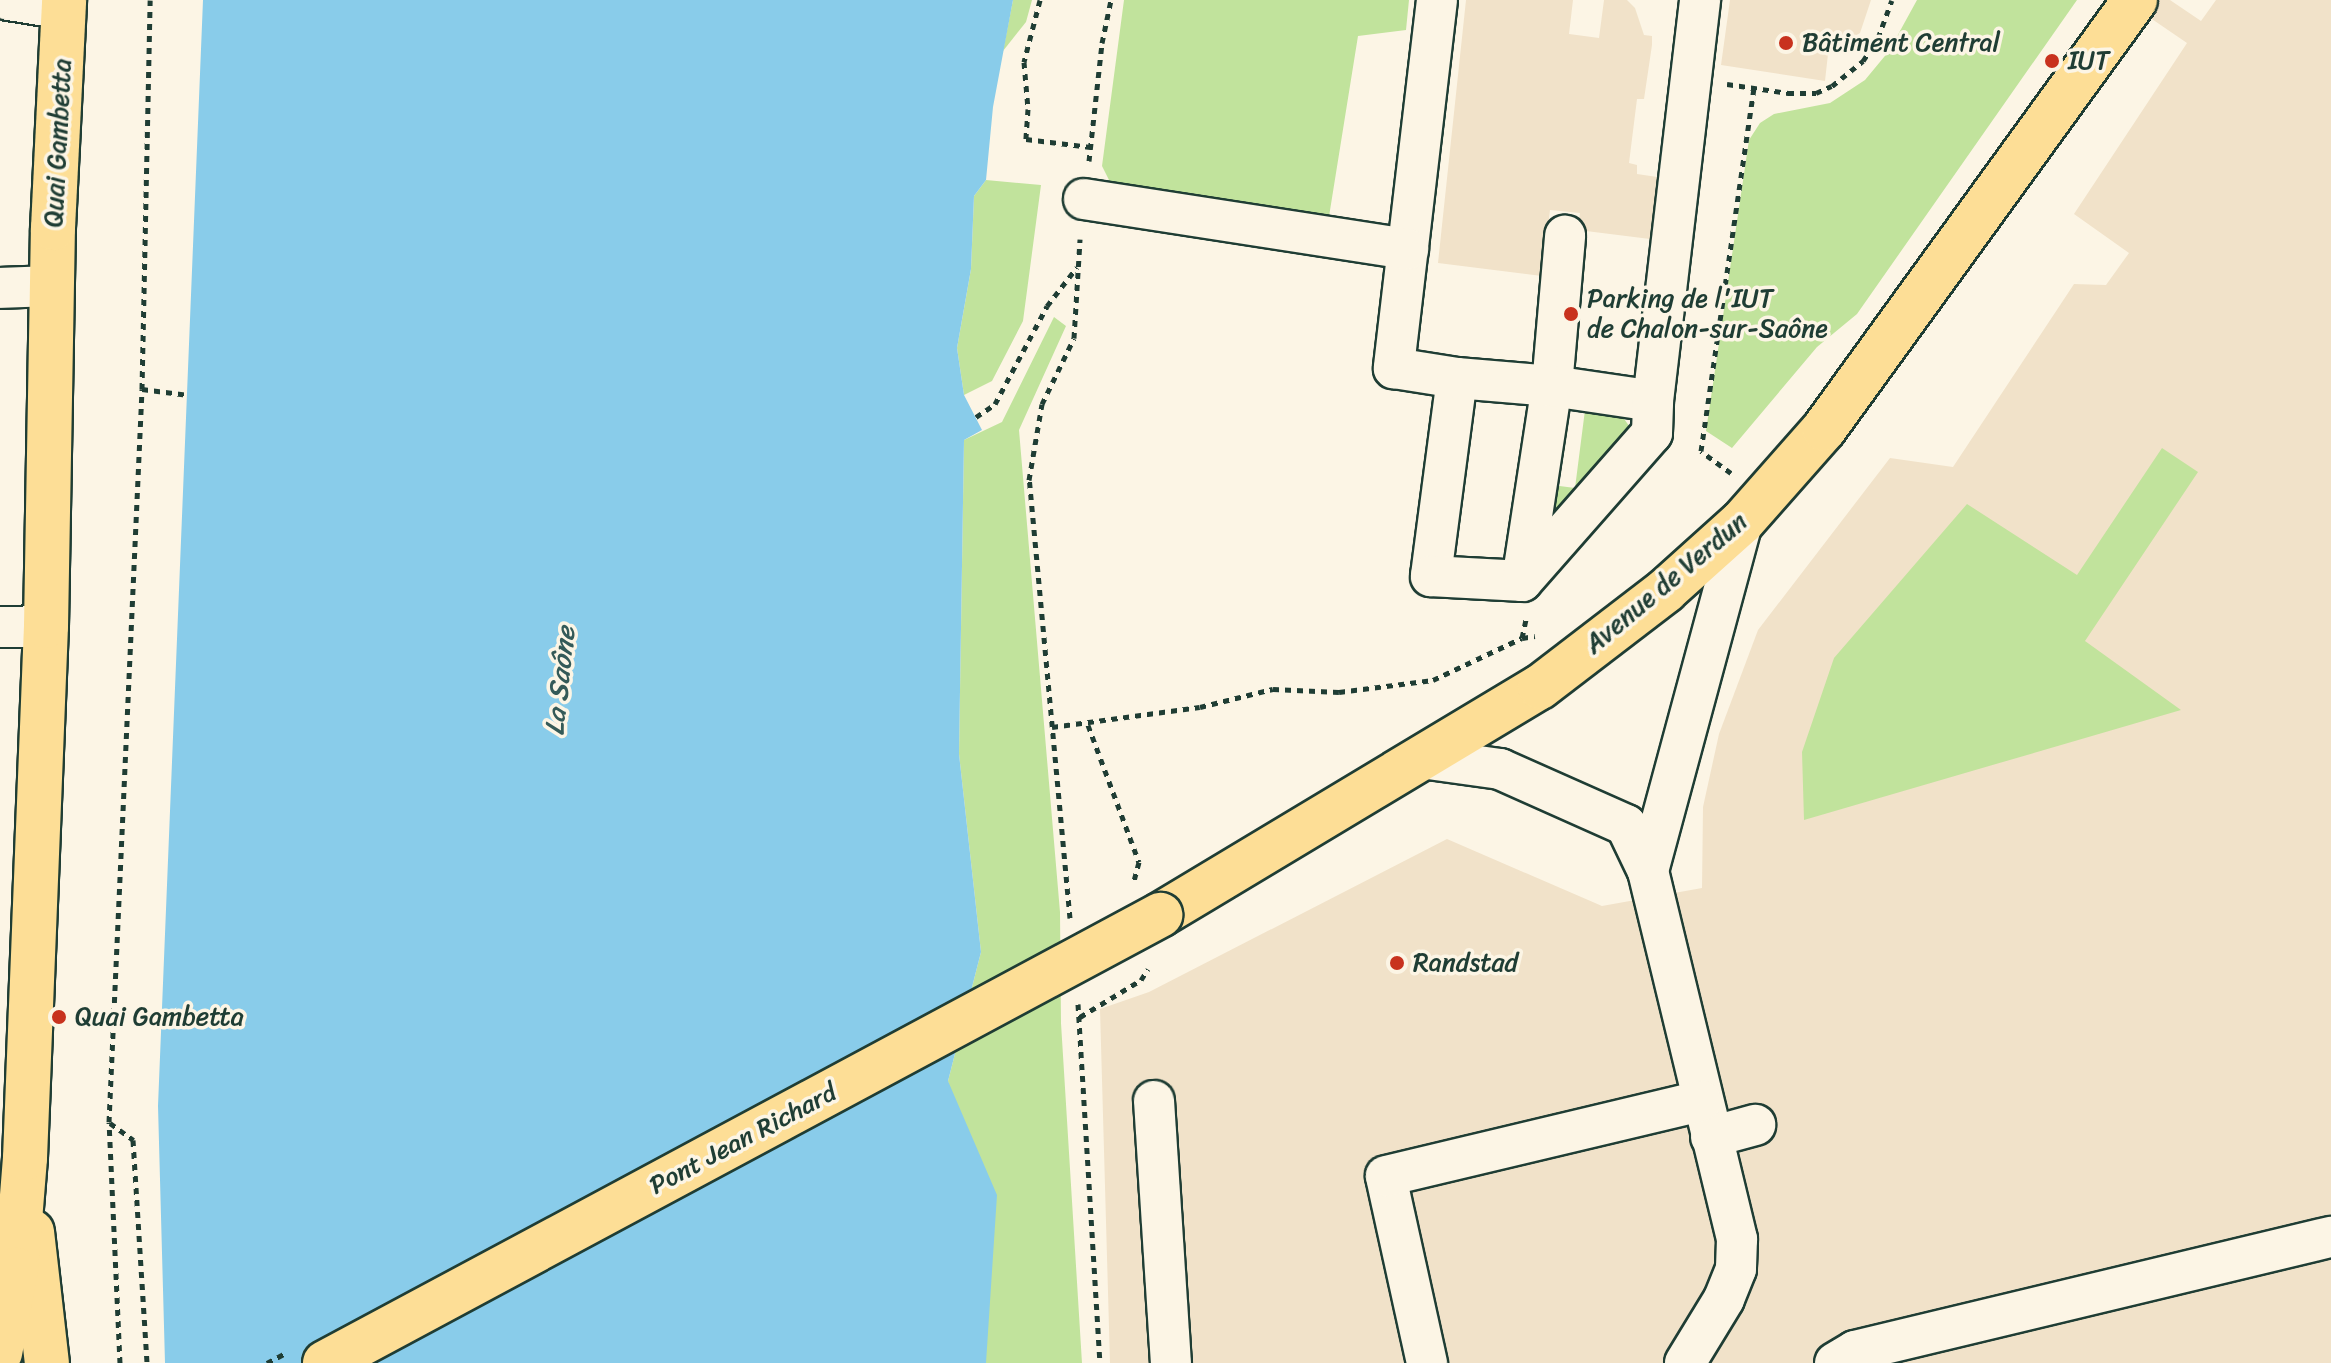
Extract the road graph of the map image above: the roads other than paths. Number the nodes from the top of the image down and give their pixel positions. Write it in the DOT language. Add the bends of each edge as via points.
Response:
graph roads {
  1 [pos="9,0"];
  2 [pos="1437,0"];
  3 [pos="1700,0"];
  4 [pos="2135,0"];
  5 [pos="64,5"];
  6 [pos="1084,199"];
  7 [pos="1565,236"];
  8 [pos="1408,249"];
  9 [pos="52,286"];
  10 [pos="0,288"];
  11 [pos="1457,378"];
  12 [pos="1552,386"];
  13 [pos="1653,401"];
  14 [pos="1742,502"];
  15 [pos="1522,581"];
  16 [pos="46,626"];
  17 [pos="0,627"];
  18 [pos="1421,758"];
  19 [pos="1648,871"];
  20 [pos="1147,901"];
  21 [pos="1154,1101"];
  22 [pos="1706,1119"];
  23 [pos="1755,1125"];
  24 [pos="12,1158"];
  25 [pos="2331,1237"];
  26 [pos="8,1282"];
  27 [pos="0,1353"];
  28 [pos="1675,1362"];
  29 [pos="47,1363"];
  30 [pos="325,1363"];
  31 [pos="1171,1363"];
  32 [pos="1427,1363"];
  33 [pos="1835,1363"];
  1 -- 5 [label="street"];
  2 -- 8 [label="street"];
  3 -- 13 [label="street"];
  4 -- 14 [label="main road, Avenue de Verdun" via="1824,429"];
  5 -- 9 [label="main road, Quai Gambetta"];
  6 -- 8 [label="street"];
  7 -- 12 [label="street"];
  8 -- 11 [label="street" via="1394,368"];
  9 -- 10 [label="street"];
  9 -- 16 [label="main road, Quai Gambetta"];
  11 -- 12 [label="street"];
  11 -- 15 [label="street" via="1431,576"];
  12 -- 13 [label="street"];
  12 -- 15 [label="street"];
  13 -- 15 [label="street" via="1652,433"];
  14 -- 18 [label="main road, Avenue de Verdun" via="1665,591 1540,687"];
  14 -- 19 [label="street"];
  16 -- 17 [label="street"];
  16 -- 24 [label="main road, Quai Gambetta"];
  18 -- 19 [label="street" via="1500,769 1626,825"];
  18 -- 20 [label="main road, Avenue de Verdun"];
  19 -- 22 [label="street"];
  20 -- 30 [label="main road, Pont Jean Richard, bridge"];
  21 -- 31 [label="street"];
  22 -- 23 [label="street"];
  22 -- 28 [label="street" via="1737,1239 1736,1269 1724,1299"];
  22 -- 32 [label="street" via="1386,1176"];
  24 -- 26 [label="main road, Quai Gambetta"];
  24 -- 29 [label="main road, Quai Gambetta"];
  25 -- 33 [label="street" via="1855,1351"];
  26 -- 27 [label="main road, Quai Gambetta"];
}
